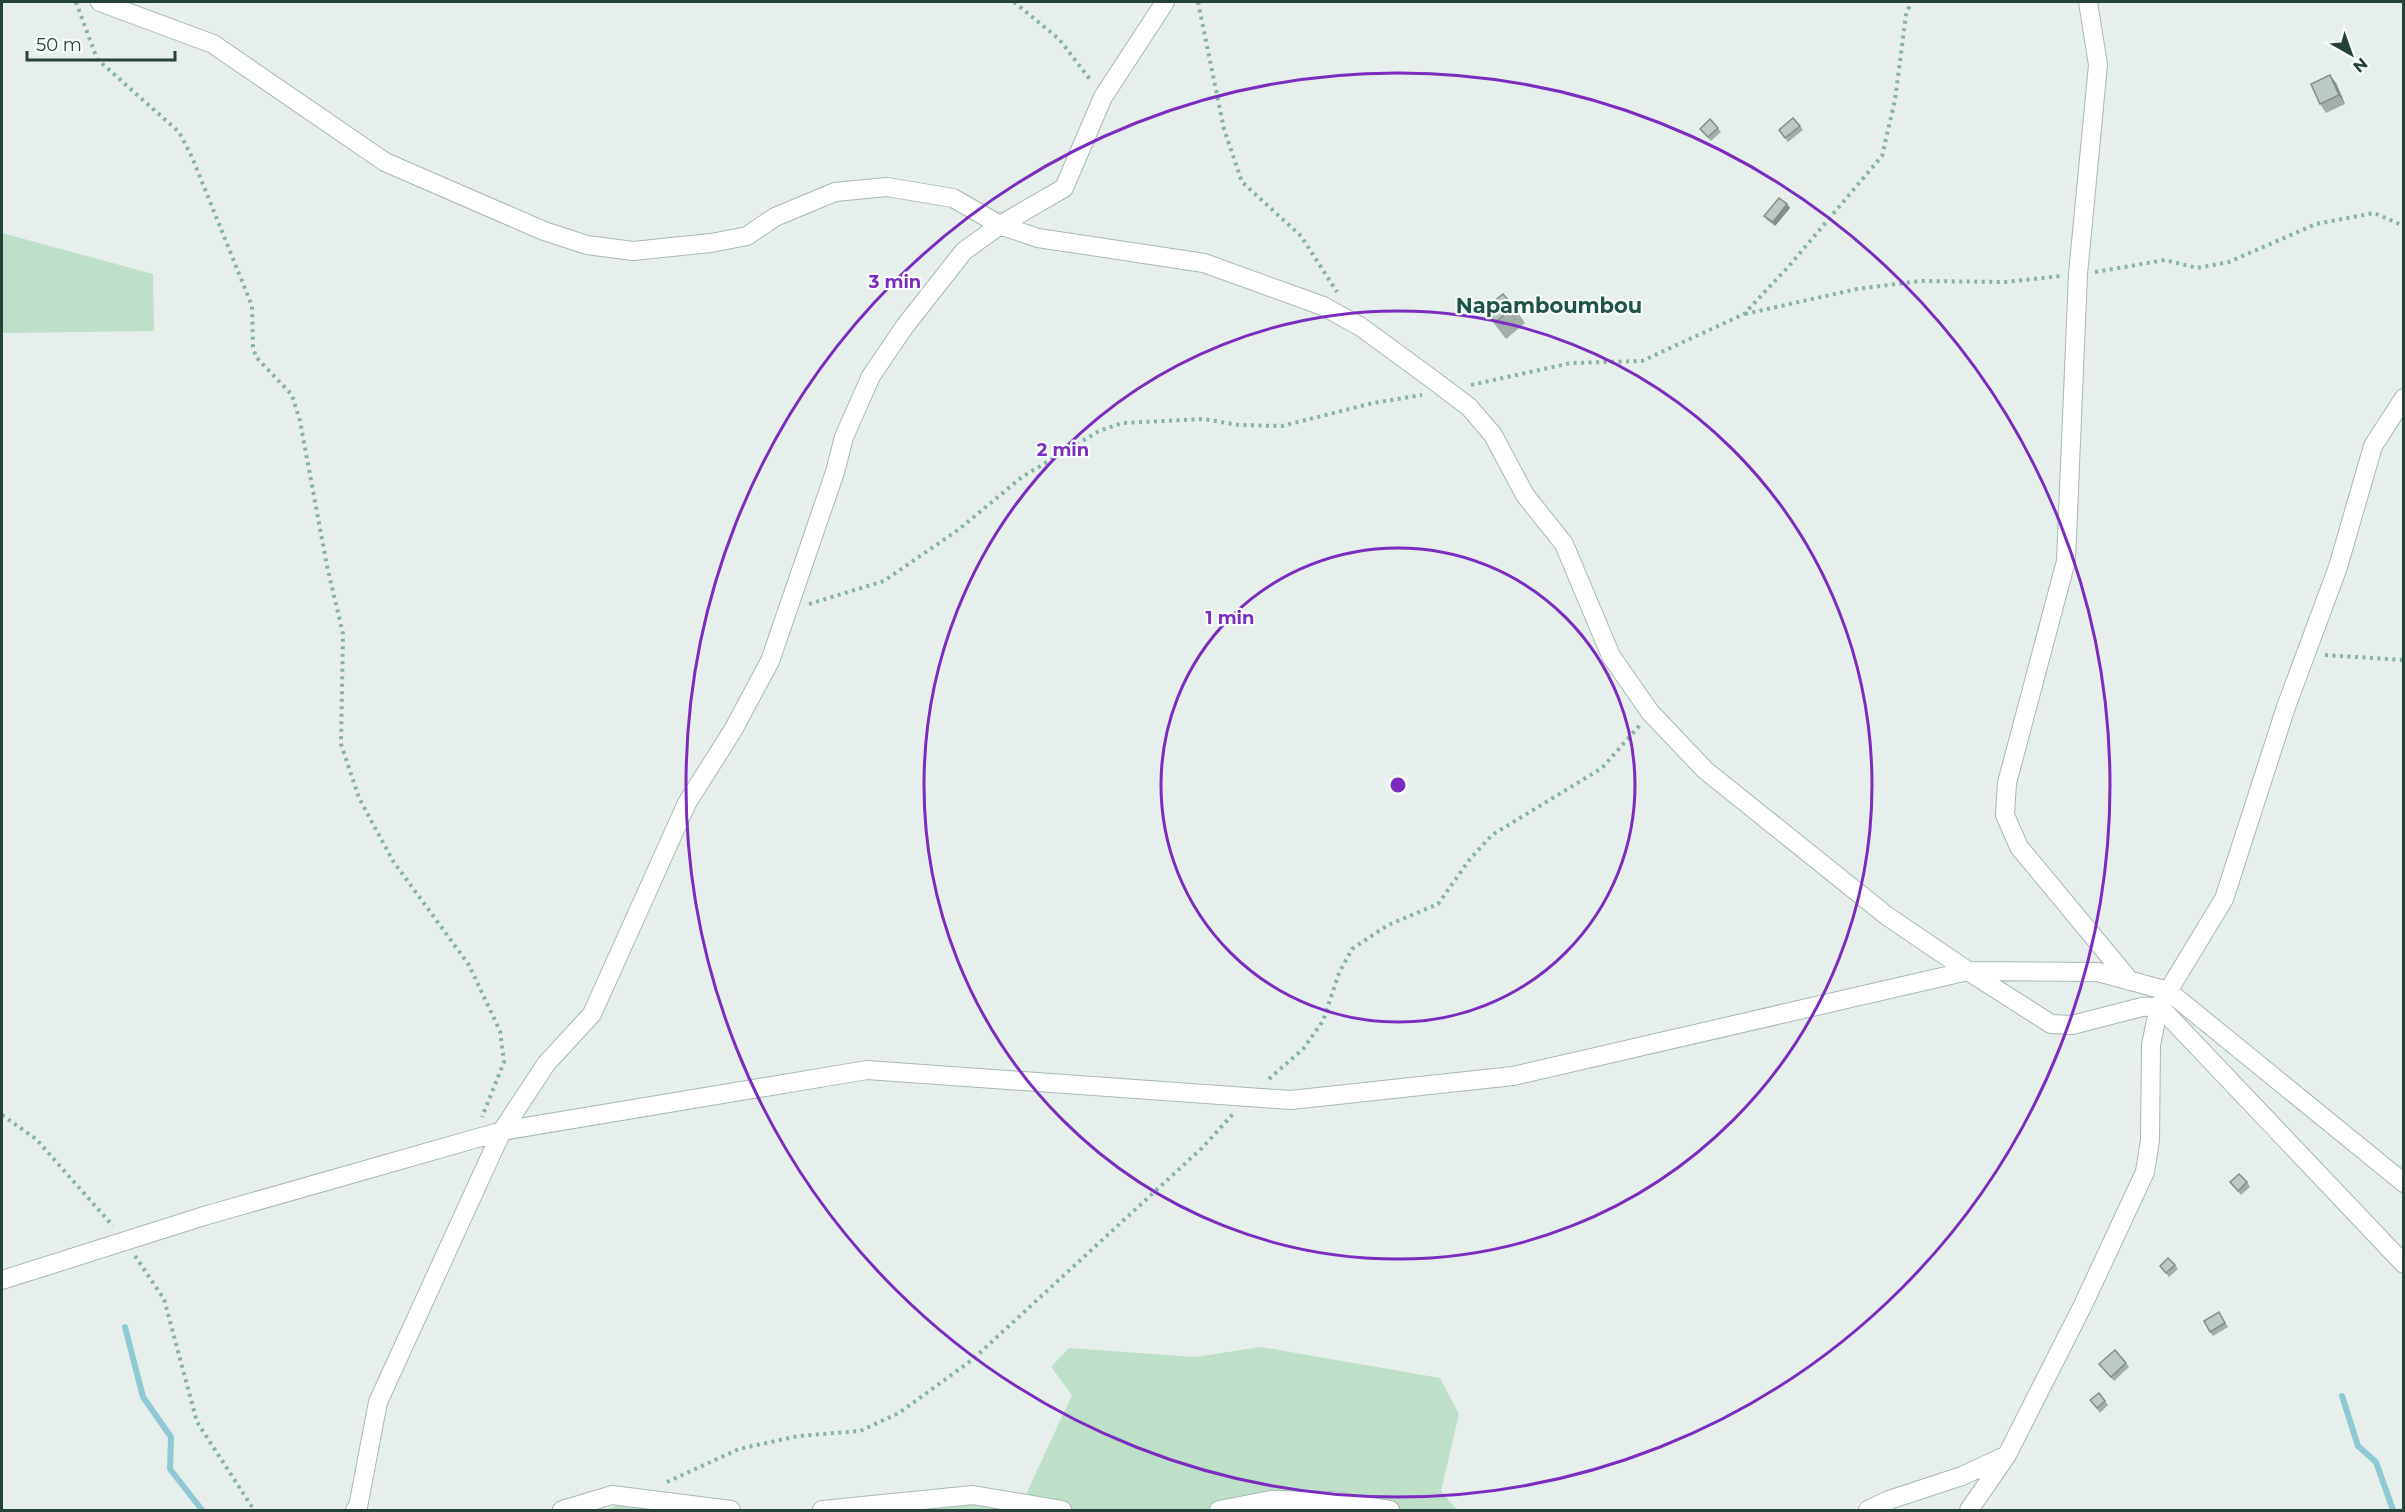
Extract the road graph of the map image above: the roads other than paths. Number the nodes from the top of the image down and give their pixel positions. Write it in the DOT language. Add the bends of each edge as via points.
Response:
graph roads {
  1 [pos="100,2"];
  2 [pos="1165,2"];
  3 [pos="2088,2"];
  4 [pos="1000,225"];
  5 [pos="2403,398"];
  6 [pos="1968,971"];
  7 [pos="2130,981"];
  8 [pos="2164,998"];
  9 [pos="502,1131"];
  10 [pos="2403,1183"];
  11 [pos="2403,1264"];
  12 [pos="2,1280"];
  13 [pos="2007,1455"];
  14 [pos="355,1510"];
  15 [pos="562,1510"];
  16 [pos="731,1510"];
  17 [pos="822,1510"];
  18 [pos="1062,1510"];
  19 [pos="1219,1510"];
  20 [pos="1390,1510"];
  21 [pos="1868,1510"];
  22 [pos="1969,1510"];
  1 -- 4 [label="street" via="213,44 385,162 544,231 587,245 633,251 720,242 747,236 775,217 835,192 886,188 952,198"];
  2 -- 4 [label="street" via="1102,97 1064,188"];
  3 -- 7 [label="street" via="2098,65 2078,274 2066,561 2007,783 2005,815 2019,847"];
  4 -- 6 [label="street" via="1038,238 1204,263 1323,306 1361,327 1469,407 1493,435 1525,495 1564,544 1611,656 1650,712 1706,770 1887,916"];
  4 -- 9 [label="street" via="964,251 871,376 844,437 770,661 687,803 592,1014 546,1064"];
  5 -- 8 [label="street" via="2373,446 2338,567 2224,899"];
  6 -- 7 [label="street" via="2098,972"];
  6 -- 8 [label="street" via="2051,1024 2072,1025"];
  6 -- 9 [label="street" via="1513,1076 1292,1100 867,1070"];
  7 -- 8 [label="street"];
  8 -- 10 [label="street"];
  8 -- 11 [label="street"];
  8 -- 13 [label="street" via="2151,1045 2150,1140 2145,1172"];
  9 -- 12 [label="street" via="216,1213"];
  9 -- 14 [label="street" via="378,1402"];
  13 -- 21 [label="street"];
  13 -- 22 [label="street"];
  15 -- 16 [label="street" via="612,1495"];
  17 -- 18 [label="street" via="973,1495"];
  19 -- 20 [label="street" via="1271,1500 1333,1501"];
}
